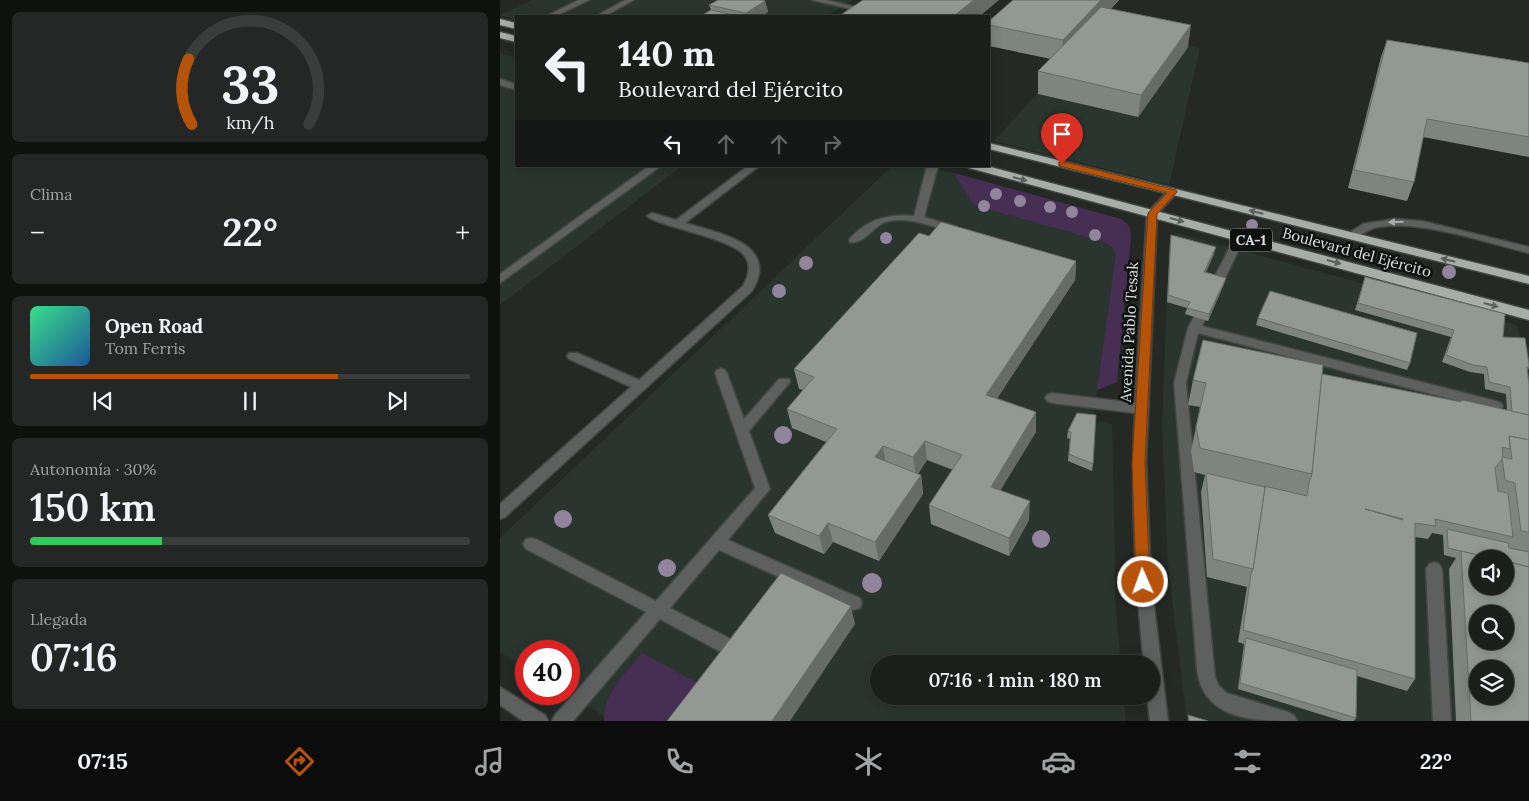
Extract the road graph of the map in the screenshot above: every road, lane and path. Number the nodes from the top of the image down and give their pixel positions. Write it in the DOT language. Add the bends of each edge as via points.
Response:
graph roads {
  1 [pos="585,0"];
  2 [pos="630,0"];
  3 [pos="816,0"];
  4 [pos="552,15"];
  5 [pos="602,15"];
  6 [pos="844,15"];
  7 [pos="500,22"];
  8 [pos="514,24"];
  9 [pos="500,34"];
  10 [pos="515,39"];
  11 [pos="500,42"];
  12 [pos="515,47"];
  13 [pos="500,82"];
  14 [pos="515,87"];
  15 [pos="990,146"];
  16 [pos="655,167"];
  17 [pos="753,167"];
  18 [pos="932,167"];
  19 [pos="977,167"];
  20 [pos="1173,192"];
  21 [pos="1152,213"];
  22 [pos="652,216"];
  23 [pos="918,219"];
  24 [pos="676,225"];
  25 [pos="966,233"];
  26 [pos="1350,236"];
  27 [pos="1240,237"];
  28 [pos="854,240"];
  29 [pos="1529,250"];
  30 [pos="500,279"];
  31 [pos="1529,280"];
  32 [pos="1529,315"];
  33 [pos="1194,328"];
  34 [pos="573,356"];
  35 [pos="721,373"];
  36 [pos="784,382"];
  37 [pos="641,386"];
  38 [pos="1052,398"];
  39 [pos="1496,406"];
  40 [pos="1141,409"];
  41 [pos="742,430"];
  42 [pos="500,513"];
  43 [pos="718,542"];
  44 [pos="531,544"];
  45 [pos="1434,569"];
  46 [pos="854,603"];
  47 [pos="658,611"];
  48 [pos="724,644"];
  49 [pos="500,695"];
  50 [pos="539,721"];
  51 [pos="561,721"];
  52 [pos="1159,721"];
  53 [pos="1288,721"];
  54 [pos="1442,721"];
  1 -- 4 [label="street"];
  2 -- 5 [label="street"];
  3 -- 6 [label="street" via="858,6"];
  7 -- 8 [label="highway"];
  9 -- 10 [label="highway"];
  11 -- 12 [label="highway"];
  13 -- 14 [label="street"];
  15 -- 20 [label="highway, Boulevard del Ejército / CA-1"];
  16 -- 30 [label="street"];
  17 -- 24 [label="street"];
  18 -- 23 [label="street"];
  19 -- 21 [label="highway, Boulevard del Ejército / CA-1, one-way"];
  20 -- 21 [label="street"];
  26 -- 20 [label="highway, Boulevard del Ejército / CA-1, one-way"];
  21 -- 27 [label="highway, Boulevard del Ejército / CA-1, one-way"];
  21 -- 40 [label="street, Avenida Pablo Tesak"];
  22 -- 24 [label="street"];
  23 -- 25 [label="street"];
  23 -- 28 [label="street" via="884,218"];
  24 -- 37 [label="street" via="744,248 754,262 756,273 748,288"];
  29 -- 26 [label="street, one-way" via="1407,222 1366,226"];
  31 -- 26 [label="highway, Boulevard del Ejército / CA-1, one-way"];
  27 -- 32 [label="highway, Boulevard del Ejército / CA-1, one-way"];
  27 -- 33 [label="street"];
  33 -- 39 [label="street"];
  33 -- 53 [label="street" via="1180,383 1206,676 1215,696 1225,702"];
  34 -- 37 [label="street"];
  35 -- 41 [label="street"];
  36 -- 41 [label="street"];
  37 -- 42 [label="street"];
  38 -- 40 [label="street"];
  40 -- 52 [label="street, Avenida Pablo Tesak" via="1139,462 1143,582"];
  41 -- 43 [label="street" via="763,489"];
  43 -- 46 [label="street"];
  43 -- 47 [label="street"];
  44 -- 47 [label="street"];
  45 -- 54 [label="street"];
  47 -- 48 [label="street"];
  47 -- 51 [label="street"];
  49 -- 50 [label="street"];
}
